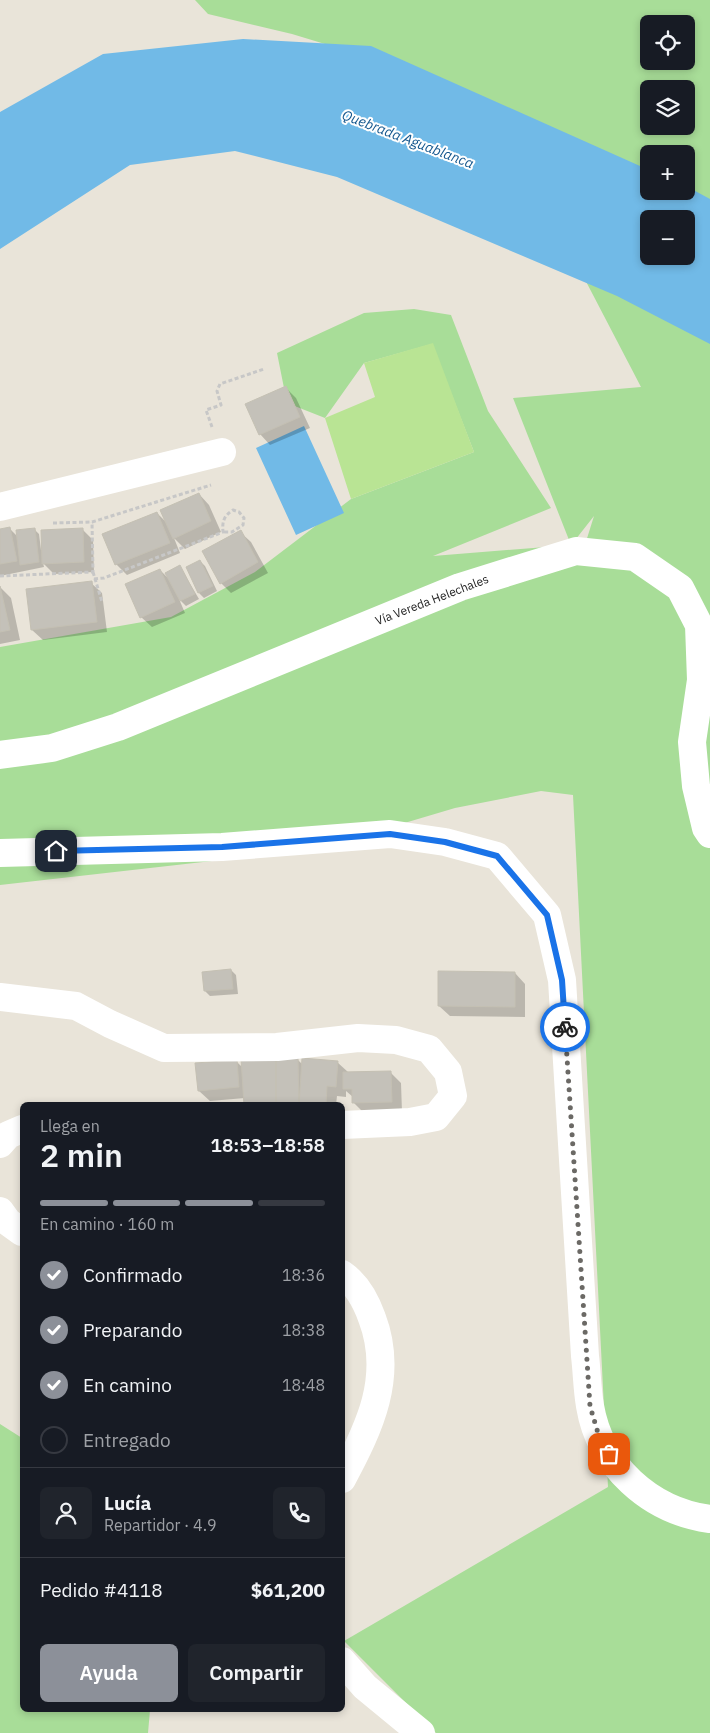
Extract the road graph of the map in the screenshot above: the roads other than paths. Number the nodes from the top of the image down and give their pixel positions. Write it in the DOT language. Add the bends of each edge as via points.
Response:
graph roads {
  1 [pos="222,452"];
  2 [pos="0,507"];
  3 [pos="0,756"];
  4 [pos="710,834"];
  5 [pos="0,852"];
  6 [pos="0,997"];
  7 [pos="345,1125"];
  8 [pos="20,1130"];
  9 [pos="0,1144"];
  10 [pos="0,1211"];
  11 [pos="20,1231"];
  12 [pos="345,1277"];
  13 [pos="345,1474"];
  14 [pos="710,1519"];
  15 [pos="345,1664"];
  16 [pos="421,1733"];
  1 -- 2 [label="street"];
  3 -- 4 [label="street, Vía Vereda Helechales" via="52,748 118,727 460,587 576,551 626,556 635,557 680,588 699,625 701,680 692,742 696,786"];
  5 -- 14 [label="street" via="222,847 390,834 445,842 497,856 547,915 562,980 585,1356 590,1406 601,1443 623,1477 656,1502"];
  6 -- 7 [label="street" via="76,1006 164,1048 277,1047 358,1038 396,1040 429,1049 448,1072 453,1096 436,1117 410,1122"];
  8 -- 9 [label="street" via="8,1135"];
  10 -- 11 [label="street"];
  12 -- 13 [label="street" via="365,1297 378,1333 383,1362 377,1398 357,1452"];
  15 -- 16 [label="street" via="365,1687"];
}
